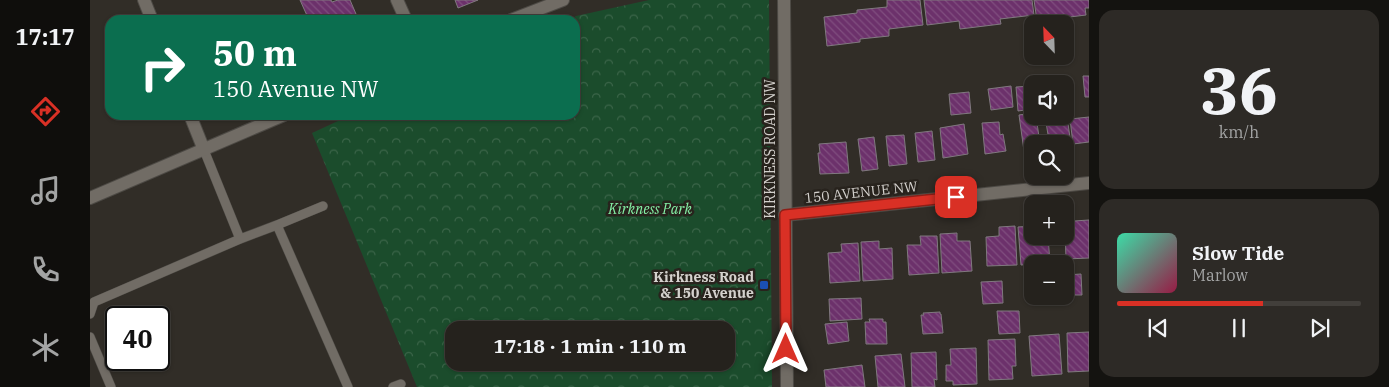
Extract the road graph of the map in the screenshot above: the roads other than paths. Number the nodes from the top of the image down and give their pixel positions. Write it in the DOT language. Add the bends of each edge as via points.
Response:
graph roads {
  1 [pos="144,0"];
  2 [pos="397,0"];
  3 [pos="563,0"];
  4 [pos="784,0"];
  5 [pos="150,15"];
  6 [pos="404,15"];
  7 [pos="524,15"];
  8 [pos="192,120"];
  9 [pos="273,120"];
  10 [pos="204,150"];
  11 [pos="1089,183"];
  12 [pos="90,198"];
  13 [pos="323,206"];
  14 [pos="785,215"];
  15 [pos="277,225"];
  16 [pos="240,239"];
  17 [pos="90,314"];
  18 [pos="90,337"];
  19 [pos="111,387"];
  20 [pos="348,387"];
  21 [pos="787,387"];
  1 -- 5 [label="street"];
  2 -- 6 [label="street"];
  3 -- 7 [label="street"];
  4 -- 14 [label="street, KIRKNESS ROAD NW"];
  8 -- 10 [label="street"];
  9 -- 10 [label="street"];
  10 -- 12 [label="street"];
  10 -- 16 [label="lane"];
  11 -- 14 [label="street, 150 AVENUE NW"];
  13 -- 15 [label="lane"];
  14 -- 21 [label="street, KIRKNESS ROAD NW"];
  15 -- 16 [label="lane"];
  15 -- 20 [label="lane"];
  16 -- 17 [label="lane" via="94,302"];
  18 -- 19 [label="lane"];
}
